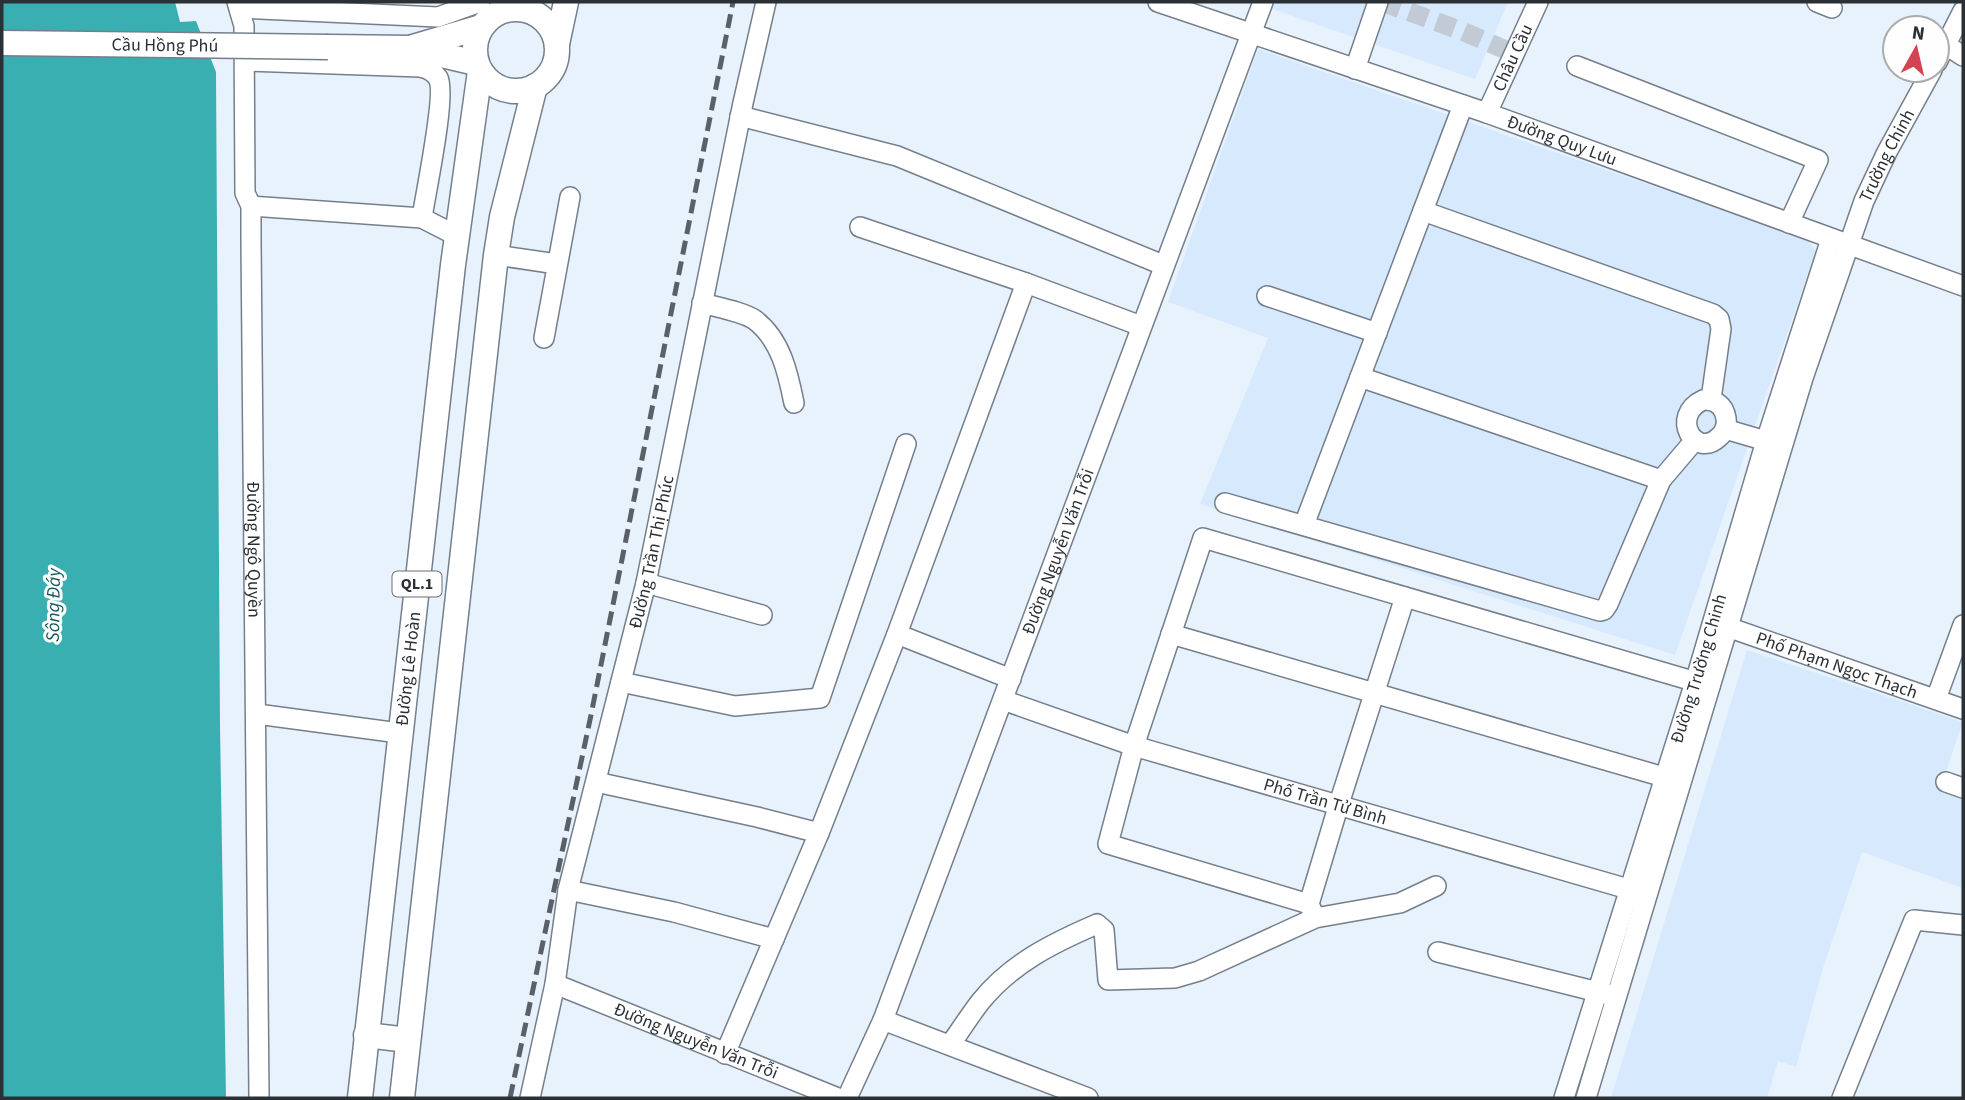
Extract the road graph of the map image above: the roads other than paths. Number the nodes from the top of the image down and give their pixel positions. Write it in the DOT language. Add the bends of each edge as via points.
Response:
graph roads {
  1 [pos="566,2"];
  2 [pos="766,2"];
  3 [pos="1158,2"];
  4 [pos="1263,2"];
  5 [pos="1378,2"];
  6 [pos="1538,2"];
  7 [pos="238,5"];
  8 [pos="340,7"];
  9 [pos="1963,11"];
  10 [pos="483,13"];
  11 [pos="1251,34"];
  12 [pos="1951,34"];
  13 [pos="2,43"];
  14 [pos="557,44"];
  15 [pos="412,47"];
  16 [pos="244,61"];
  17 [pos="1577,65"];
  18 [pos="478,67"];
  19 [pos="1355,69"];
  20 [pos="1925,84"];
  21 [pos="535,86"];
  22 [pos="1463,105"];
  23 [pos="1487,113"];
  24 [pos="740,116"];
  25 [pos="570,197"];
  26 [pos="251,206"];
  27 [pos="1423,211"];
  28 [pos="422,218"];
  29 [pos="1789,223"];
  30 [pos="860,227"];
  31 [pos="457,236"];
  32 [pos="1840,242"];
  33 [pos="495,262"];
  34 [pos="453,264"];
  35 [pos="557,264"];
  36 [pos="1163,265"];
  37 [pos="1026,283"];
  38 [pos="1963,286"];
  39 [pos="1267,296"];
  40 [pos="702,303"];
  41 [pos="1141,326"];
  42 [pos="1377,333"];
  43 [pos="544,338"];
  44 [pos="1360,377"];
  45 [pos="1711,399"];
  46 [pos="794,403"];
  47 [pos="1784,411"];
  48 [pos="1725,429"];
  49 [pos="1695,440"];
  50 [pos="1766,441"];
  51 [pos="906,444"];
  52 [pos="1661,480"];
  53 [pos="1759,493"];
  54 [pos="1225,503"];
  55 [pos="1304,525"];
  56 [pos="646,583"];
  57 [pos="1405,597"];
  58 [pos="761,615"];
  59 [pos="1720,624"];
  60 [pos="1963,625"];
  61 [pos="897,634"];
  62 [pos="1171,634"];
  63 [pos="409,656"];
  64 [pos="450,663"];
  65 [pos="1012,679"];
  66 [pos="621,682"];
  67 [pos="1702,684"];
  68 [pos="1374,694"];
  69 [pos="1936,699"];
  70 [pos="1003,701"];
  71 [pos="1963,709"];
  72 [pos="257,714"];
  73 [pos="399,733"];
  74 [pos="1134,746"];
  75 [pos="1673,780"];
  76 [pos="596,782"];
  77 [pos="1338,807"];
  78 [pos="819,833"];
  79 [pos="1436,886"];
  80 [pos="568,890"];
  81 [pos="1639,891"];
  82 [pos="1312,911"];
  83 [pos="1963,925"];
  84 [pos="774,939"];
  85 [pos="1438,952"];
  86 [pos="555,984"];
  87 [pos="1597,992"];
  88 [pos="1617,997"];
  89 [pos="883,1020"];
  90 [pos="366,1035"];
  91 [pos="408,1040"];
  92 [pos="950,1045"];
  93 [pos="725,1054"];
  94 [pos="258,1098"];
  95 [pos="360,1098"];
  96 [pos="401,1098"];
  97 [pos="530,1098"];
  98 [pos="838,1098"];
  99 [pos="847,1098"];
  100 [pos="1088,1098"];
  101 [pos="1564,1098"];
  102 [pos="1586,1098"];
  103 [pos="1842,1098"];
  1 -- 14 [label="main road"];
  2 -- 24 [label="street, Đường Trần Thị Phúc"];
  3 -- 11 [label="street, Đường Quy Lưu"];
  4 -- 11 [label="street, Đường Nguyễn Văn Trỗi"];
  5 -- 19 [label="street"];
  6 -- 23 [label="street, Châu Cầu"];
  7 -- 8 [label="street"];
  7 -- 16 [label="street, Đường Ngô Quyền" via="244,26"];
  8 -- 10 [label="street" via="438,17"];
  9 -- 12 [label="street"];
  10 -- 14 [label="main road" via="522,9 534,13 545,21"];
  10 -- 15 [label="main road"];
  10 -- 18 [label="main road" via="474,48"];
  11 -- 19 [label="street, Đường Quy Lưu"];
  11 -- 36 [label="street, Đường Nguyễn Văn Trỗi"];
  13 -- 15 [label="main road, Cầu Hồng Phú, bridge"];
  14 -- 21 [label="main road" via="553,69"];
  15 -- 18 [label="main road"];
  16 -- 26 [label="street, Đường Ngô Quyền" via="246,192"];
  16 -- 28 [label="street" via="420,67 432,72 440,86 438,117"];
  17 -- 29 [label="street" via="1818,160"];
  18 -- 21 [label="main road" via="498,88 523,91"];
  18 -- 31 [label="main road, Đường Lê Hoàn / QL.1"];
  19 -- 22 [label="street, Đường Quy Lưu"];
  20 -- 32 [label="street, Trường Chinh"];
  21 -- 33 [label="main road, QL.1"];
  22 -- 23 [label="street, Đường Quy Lưu"];
  22 -- 27 [label="street"];
  23 -- 29 [label="street, Đường Quy Lưu"];
  24 -- 36 [label="street" via="897,156"];
  24 -- 40 [label="street, Đường Trần Thị Phúc"];
  25 -- 35 [label="street"];
  26 -- 28 [label="street"];
  26 -- 72 [label="street, Đường Ngô Quyền"];
  27 -- 42 [label="street"];
  27 -- 45 [label="street" via="1713,314 1721,329"];
  28 -- 31 [label="street"];
  29 -- 32 [label="street, Đường Quy Lưu"];
  30 -- 37 [label="street"];
  31 -- 34 [label="main road, Đường Lê Hoàn / QL.1"];
  32 -- 38 [label="street, Đường Quy Lưu"];
  32 -- 47 [label="street, Đường Trường Chinh"];
  33 -- 34 [label="main road"];
  33 -- 35 [label="street"];
  33 -- 64 [label="main road, QL.1"];
  34 -- 63 [label="main road, Đường Lê Hoàn / QL.1"];
  35 -- 43 [label="street"];
  36 -- 41 [label="street, Đường Nguyễn Văn Trỗi"];
  37 -- 41 [label="street"];
  37 -- 61 [label="street"];
  39 -- 42 [label="street"];
  40 -- 46 [label="street" via="753,319 777,345"];
  40 -- 56 [label="street, Đường Trần Thị Phúc"];
  41 -- 65 [label="street, Đường Nguyễn Văn Trỗi"];
  42 -- 44 [label="street"];
  44 -- 52 [label="street"];
  44 -- 55 [label="street"];
  45 -- 48 [label="street" via="1723,408"];
  45 -- 49 [label="street" via="1697,403 1688,414 1687,429"];
  47 -- 50 [label="street, Đường Trường Chinh"];
  47 -- 53 [label="street, Đường Trường Chinh"];
  48 -- 49 [label="street" via="1710,443"];
  48 -- 50 [label="street"];
  49 -- 52 [label="street"];
  50 -- 53 [label="street, Đường Trường Chinh"];
  51 -- 66 [label="street" via="820,698 735,706"];
  52 -- 55 [label="street" via="1608,604 1600,611"];
  53 -- 59 [label="street, Đường Trường Chinh"];
  54 -- 55 [label="street"];
  56 -- 58 [label="street"];
  56 -- 66 [label="street, Đường Trần Thị Phúc"];
  57 -- 62 [label="street" via="1203,538"];
  57 -- 67 [label="street"];
  57 -- 68 [label="street"];
  59 -- 67 [label="street, Đường Trường Chinh"];
  59 -- 69 [label="street, Phố Phạm Ngọc Thạch"];
  60 -- 69 [label="street"];
  61 -- 65 [label="street"];
  61 -- 78 [label="street"];
  62 -- 68 [label="street"];
  62 -- 74 [label="street"];
  63 -- 64 [label="main road"];
  63 -- 73 [label="main road, Đường Lê Hoàn / QL.1"];
  64 -- 91 [label="main road, QL.1"];
  65 -- 70 [label="street, Đường Nguyễn Văn Trỗi"];
  66 -- 76 [label="street, Đường Trần Thị Phúc"];
  67 -- 75 [label="street, Đường Trường Chinh"];
  68 -- 75 [label="street"];
  68 -- 77 [label="street"];
  69 -- 71 [label="street, Phố Phạm Ngọc Thạch"];
  70 -- 74 [label="street, Phố Trần Tử Bình"];
  70 -- 89 [label="street, Đường Nguyễn Văn Trỗi"];
  72 -- 73 [label="street"];
  72 -- 94 [label="street, Đường Ngô Quyền"];
  73 -- 90 [label="main road, Đường Lê Hoàn / QL.1"];
  74 -- 77 [label="street, Phố Trần Tử Bình"];
  74 -- 82 [label="street" via="1108,844"];
  75 -- 81 [label="street, Đường Trường Chinh"];
  76 -- 78 [label="street"];
  76 -- 80 [label="street, Đường Trần Thị Phúc"];
  77 -- 81 [label="street, Phố Trần Tử Bình"];
  77 -- 82 [label="street"];
  78 -- 84 [label="street"];
  79 -- 82 [label="street" via="1400,902"];
  80 -- 84 [label="street"];
  80 -- 86 [label="street, Đường Trần Thị Phúc"];
  81 -- 87 [label="street, Đường Trường Chinh"];
  81 -- 88 [label="street, Đường Trường Chinh"];
  82 -- 92 [label="street" via="1199,971 1175,978 1108,979 1104,930 1097,924 1056,941 1015,967 982,1000"];
  83 -- 103 [label="street" via="1914,920"];
  84 -- 93 [label="street"];
  85 -- 87 [label="street"];
  86 -- 93 [label="street, Đường Nguyễn Văn Trỗi"];
  86 -- 97 [label="street, Đường Trần Thị Phúc"];
  87 -- 88 [label="street"];
  87 -- 101 [label="street, Đường Trường Chinh"];
  88 -- 102 [label="street, Đường Trường Chinh"];
  89 -- 92 [label="street"];
  89 -- 99 [label="street, Đường Nguyễn Văn Trỗi"];
  90 -- 91 [label="main road"];
  90 -- 95 [label="main road, Đường Lê Hoàn / QL.1"];
  91 -- 96 [label="main road, QL.1"];
  92 -- 100 [label="street"];
  93 -- 98 [label="street, Đường Nguyễn Văn Trỗi"];
}
